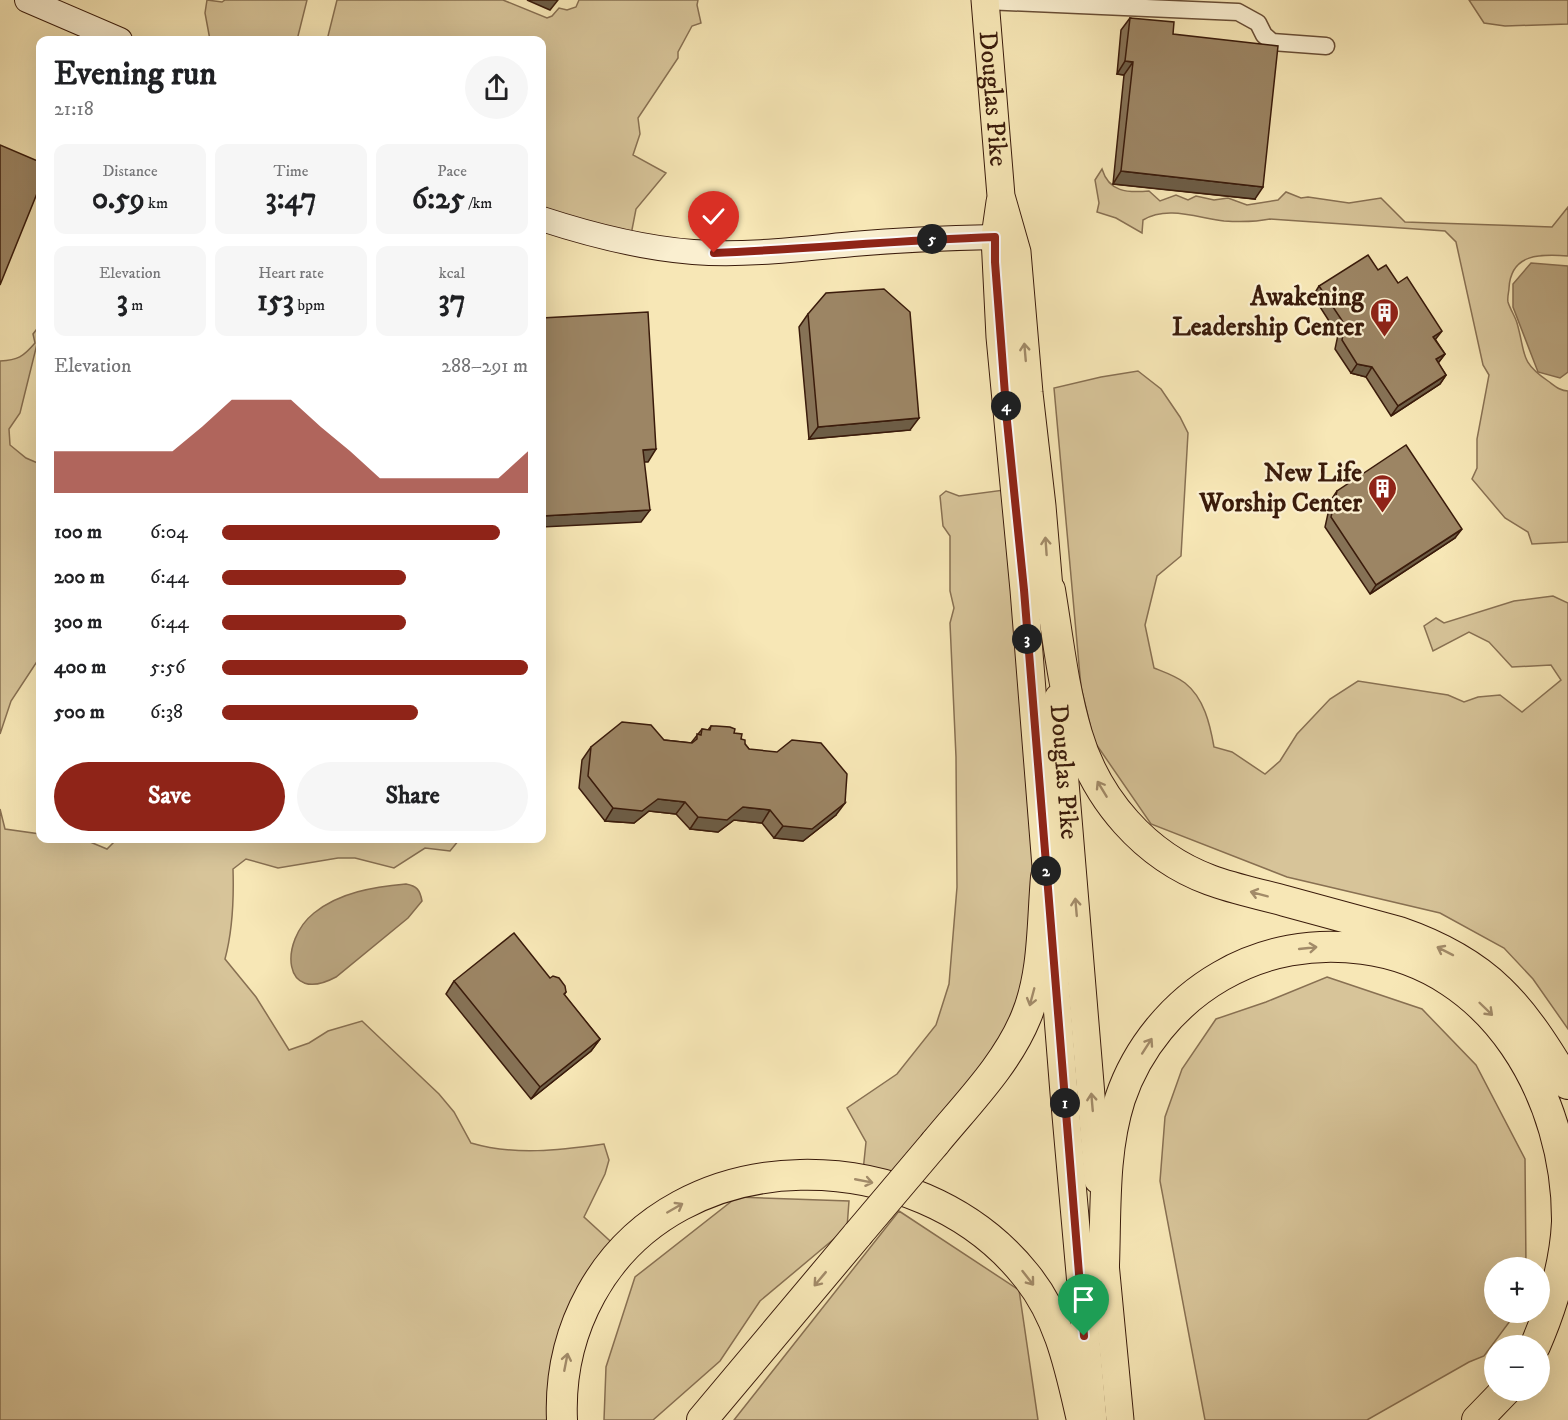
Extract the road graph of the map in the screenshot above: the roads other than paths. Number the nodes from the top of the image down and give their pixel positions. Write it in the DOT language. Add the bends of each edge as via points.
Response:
graph roads {
  1 [pos="27,0"];
  2 [pos="985,1"];
  3 [pos="111,36"];
  4 [pos="1326,46"];
  5 [pos="1001,196"];
  6 [pos="546,220"];
  7 [pos="995,237"];
  8 [pos="1050,590"];
  9 [pos="1046,877"];
  10 [pos="1568,1084"];
  11 [pos="1104,1265"];
  12 [pos="1539,1335"];
  13 [pos="1495,1401"];
  14 [pos="562,1420"];
  15 [pos="702,1420"];
  16 [pos="1082,1420"];
  17 [pos="1093,1420"];
  18 [pos="1120,1420"];
  19 [pos="1477,1420"];
  1 -- 3 [label="street"];
  2 -- 4 [label="street" via="1239,12 1258,23 1272,42"];
  2 -- 5 [label="main road, Douglas Pike"];
  5 -- 7 [label="main road, Douglas Pike"];
  8 -- 5 [label="main road, Douglas Pike, one-way" via="1017,252"];
  6 -- 7 [label="street" via="627,243 714,253"];
  7 -- 9 [label="main road, Douglas Pike" via="1002,366"];
  10 -- 8 [label="highway, one-way" via="1524,1015 1493,982 1458,958 1399,932 1210,880 1166,857 1138,835 1101,789 1077,734"];
  11 -- 8 [label="main road, Douglas Pike, one-way"];
  9 -- 15 [label="highway, one-way, bridge" via="1038,970 1027,1015 1005,1056"];
  9 -- 17 [label="main road, Douglas Pike"];
  11 -- 12 [label="highway, one-way" via="1108,1155 1115,1116 1128,1078 1164,1023 1194,994 1249,962 1311,947 1374,950 1430,969 1478,1001 1517,1046 1539,1084 1555,1127 1565,1172 1567,1224 1555,1292"];
  11 -- 18 [label="main road, Douglas Pike"];
  13 -- 19 [label="highway"];
  14 -- 16 [label="highway, one-way" via="564,1371 577,1323 603,1275 634,1238 671,1210 717,1188 770,1177 810,1175 863,1181 916,1196 963,1220 1002,1249 1026,1274 1053,1318"];
}
